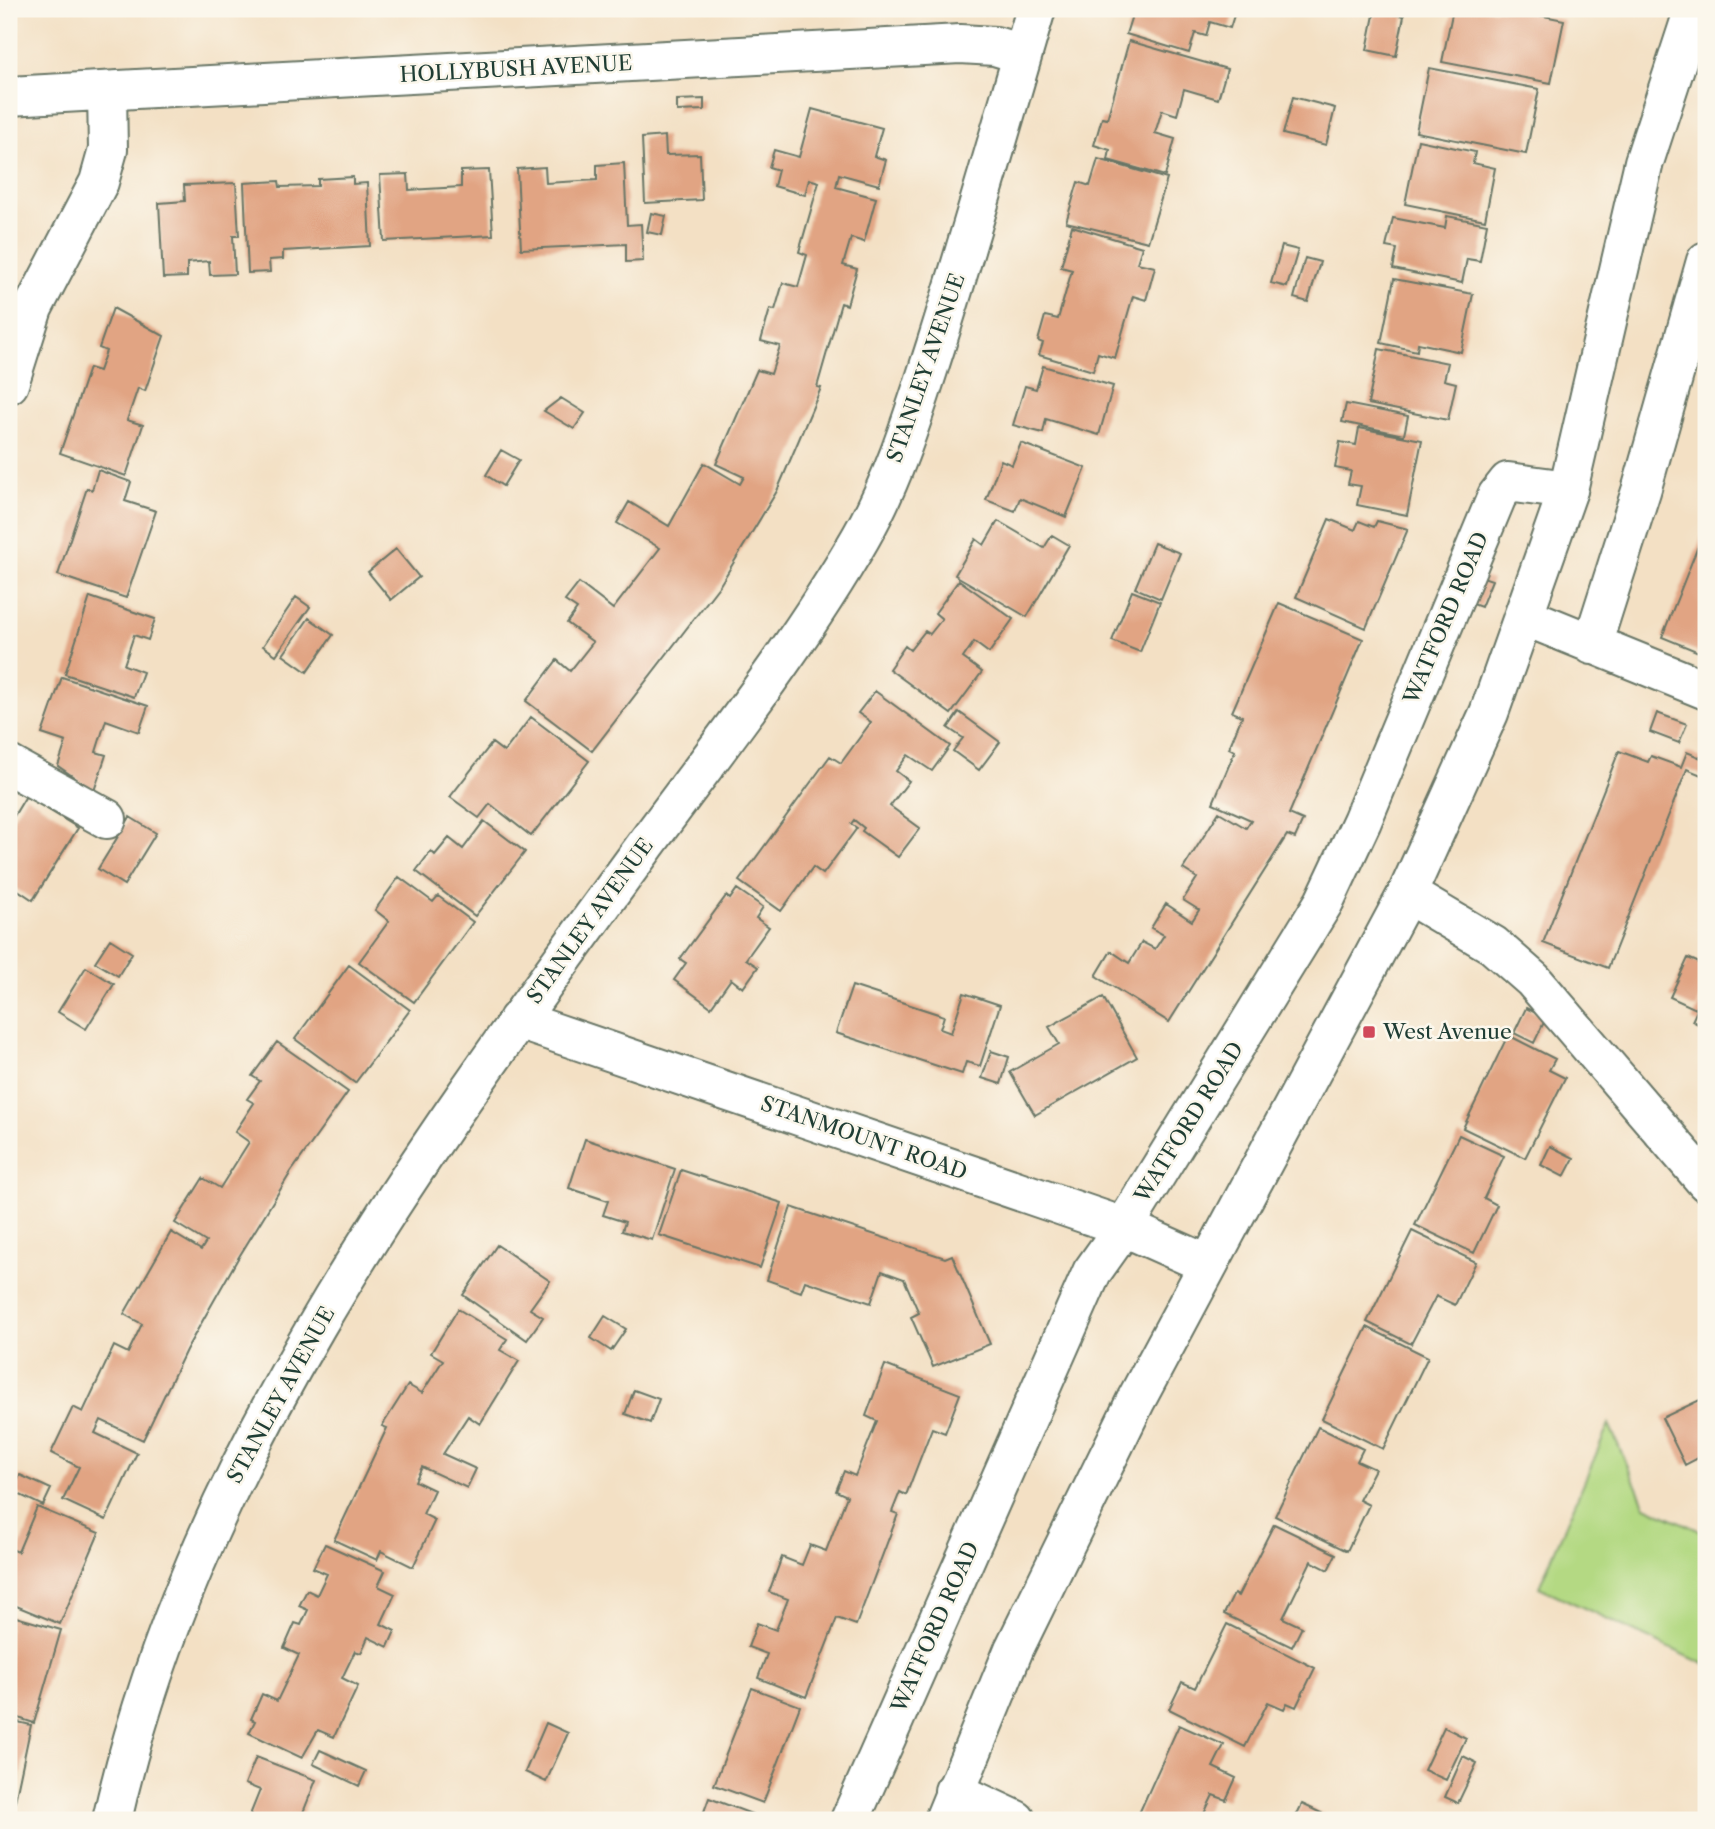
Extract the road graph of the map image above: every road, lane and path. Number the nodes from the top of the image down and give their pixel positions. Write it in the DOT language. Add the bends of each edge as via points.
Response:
graph roads {
  1 [pos="1036,9"];
  2 [pos="1694,9"];
  3 [pos="1023,54"];
  4 [pos="107,91"];
  5 [pos="9,96"];
  6 [pos="1706,261"];
  7 [pos="9,384"];
  8 [pos="1568,490"];
  9 [pos="1524,616"];
  10 [pos="1592,645"];
  11 [pos="1706,690"];
  12 [pos="9,765"];
  13 [pos="107,819"];
  14 [pos="1407,894"];
  15 [pos="518,1020"];
  16 [pos="1706,1182"];
  17 [pos="1124,1227"];
  18 [pos="1207,1264"];
  19 [pos="949,1806"];
  20 [pos="112,1820"];
  21 [pos="850,1820"];
  22 [pos="1016,1820"];
  1 -- 3 [label="street, STANLEY AVENUE"];
  2 -- 8 [label="street" via="1644,162"];
  3 -- 4 [label="street, HOLLYBUSH AVENUE" via="995,46 960,44"];
  3 -- 15 [label="street, STANLEY AVENUE" via="908,431 864,533 809,621"];
  4 -- 5 [label="street, HOLLYBUSH AVENUE"];
  4 -- 7 [label="street" via="108,150 99,182 33,308"];
  6 -- 10 [label="street"];
  8 -- 9 [label="street"];
  8 -- 17 [label="street, WATFORD ROAD" via="1508,482 1497,496 1324,902"];
  9 -- 10 [label="street"];
  9 -- 14 [label="street" via="1489,713"];
  10 -- 11 [label="street"];
  12 -- 13 [label="street"];
  14 -- 16 [label="street" via="1493,945 1533,980"];
  14 -- 18 [label="street"];
  15 -- 17 [label="street, STANMOUNT ROAD"];
  15 -- 20 [label="street, STANLEY AVENUE" via="363,1246 253,1437 179,1601 127,1750"];
  17 -- 18 [label="street, STANMOUNT ROAD"];
  17 -- 21 [label="street, WATFORD ROAD" via="1092,1272"];
  18 -- 19 [label="street" via="1014,1649"];
  19 -- 22 [label="street"];
}
